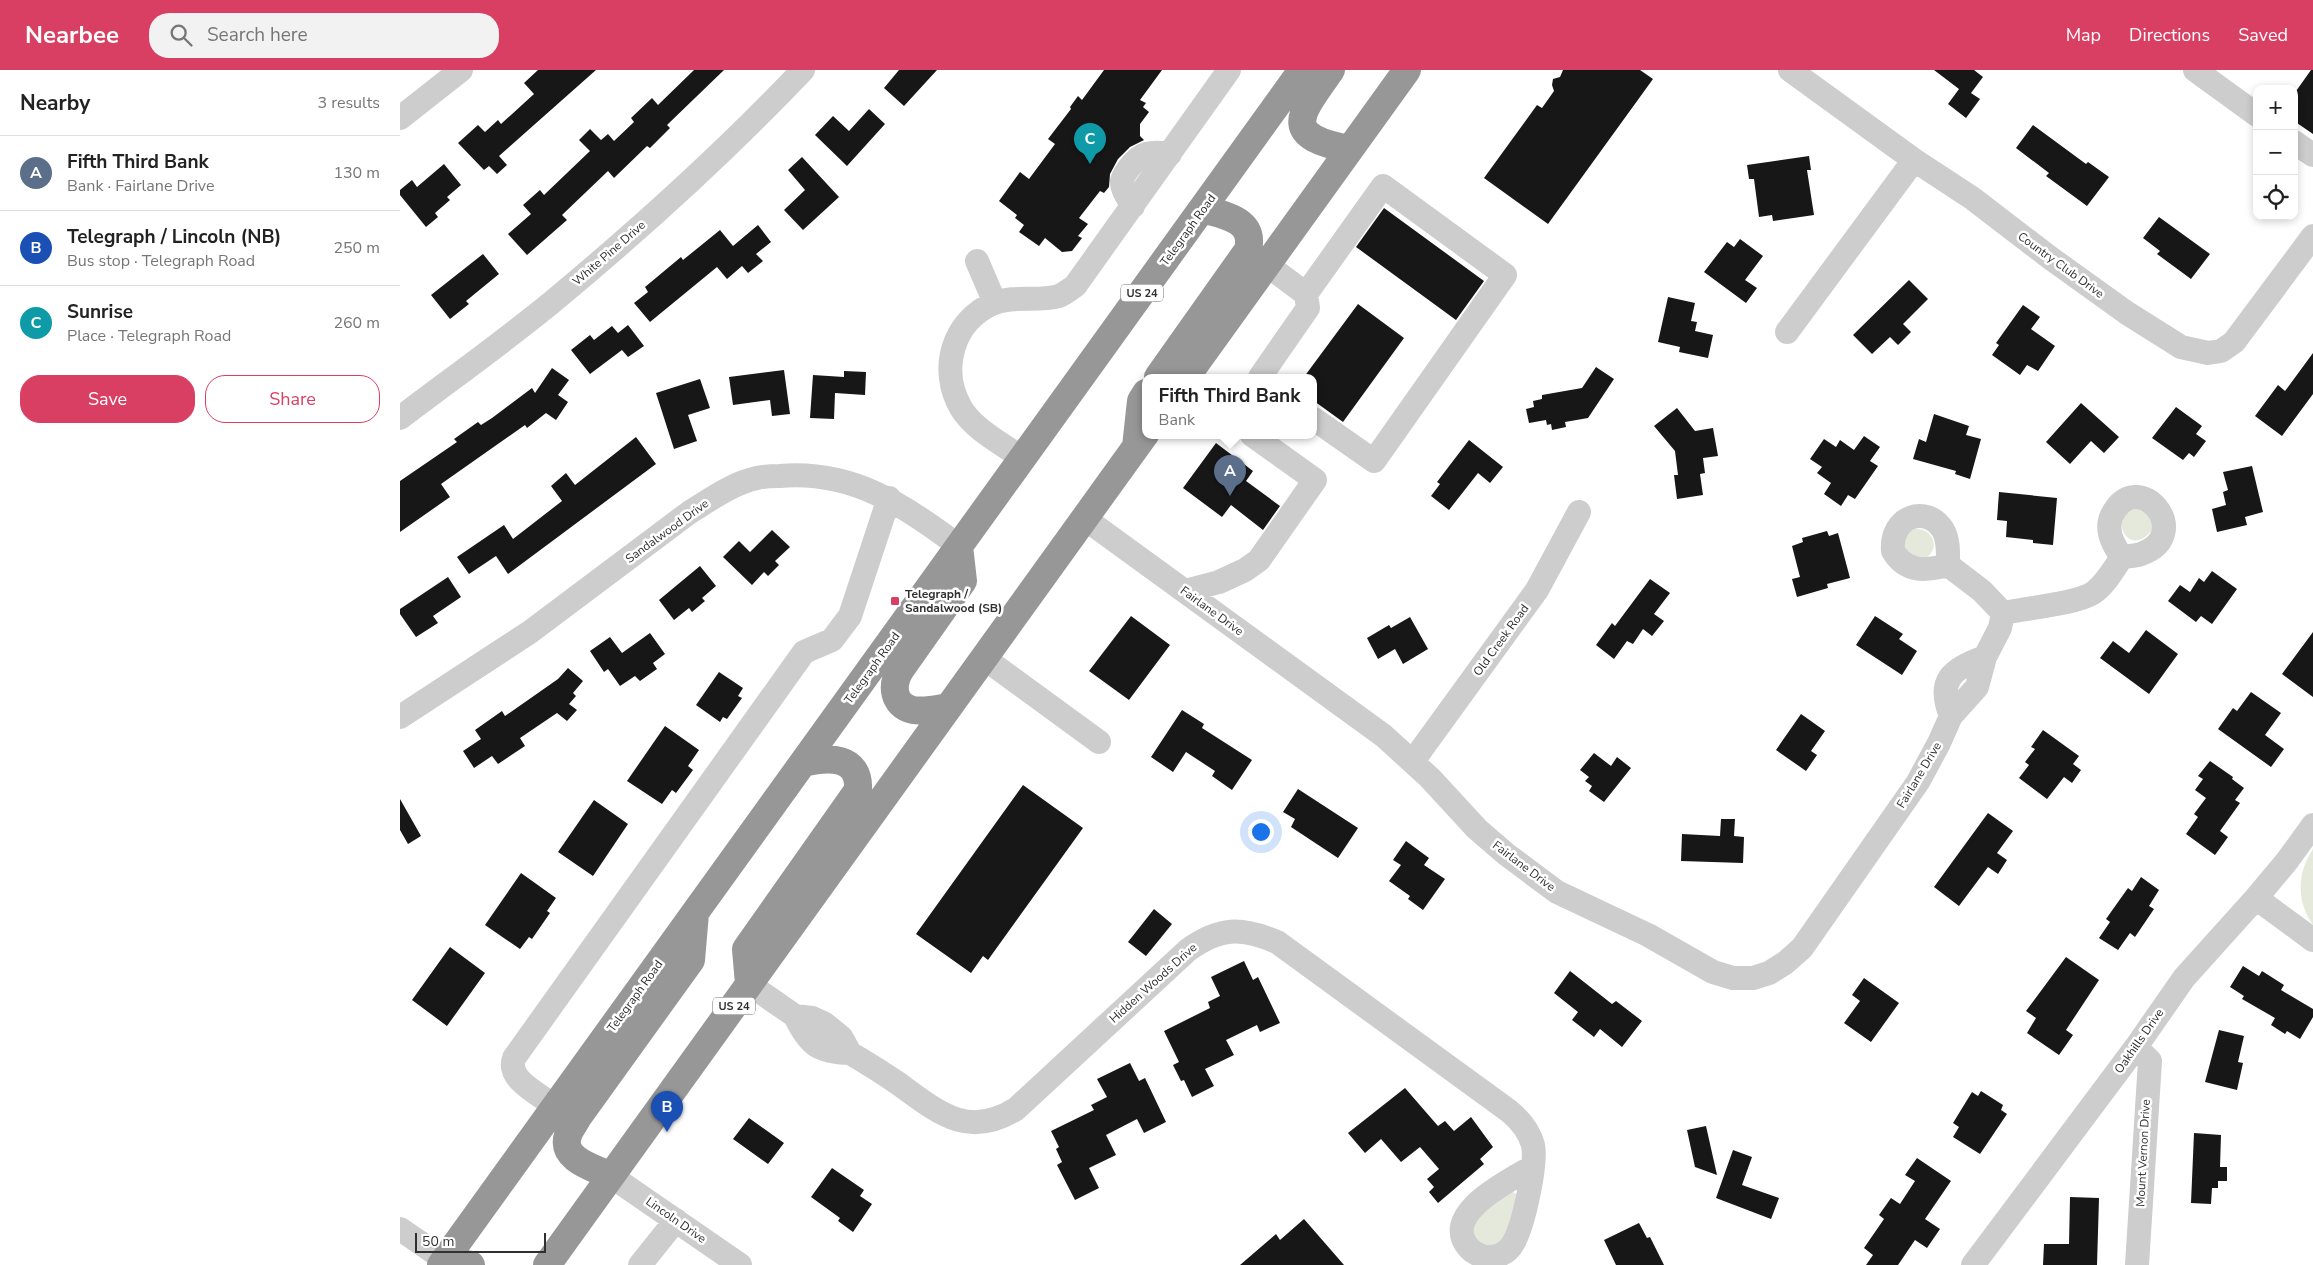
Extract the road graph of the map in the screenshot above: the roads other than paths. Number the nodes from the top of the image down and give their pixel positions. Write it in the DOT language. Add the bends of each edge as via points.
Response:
graph roads {
  1 [pos="461,70"];
  2 [pos="803,70"];
  3 [pos="1229,70"];
  4 [pos="1302,70"];
  5 [pos="1331,70"];
  6 [pos="1407,70"];
  7 [pos="1790,70"];
  8 [pos="2195,70"];
  9 [pos="2253,112"];
  10 [pos="400,118"];
  11 [pos="2298,145"];
  12 [pos="1350,150"];
  13 [pos="2313,155"];
  14 [pos="1914,160"];
  15 [pos="1202,209"];
  16 [pos="2313,236"];
  17 [pos="977,261"];
  18 [pos="1266,266"];
  19 [pos="1306,294"];
  20 [pos="995,303"];
  21 [pos="1787,332"];
  22 [pos="1160,374"];
  23 [pos="1188,374"];
  24 [pos="1262,374"];
  25 [pos="1142,399"];
  26 [pos="400,418"];
  27 [pos="1317,422"];
  28 [pos="1258,439"];
  29 [pos="1141,440"];
  30 [pos="1023,459"];
  31 [pos="889,498"];
  32 [pos="1579,512"];
  33 [pos="1084,518"];
  34 [pos="959,546"];
  35 [pos="2122,557"];
  36 [pos="1948,565"];
  37 [pos="1185,592"];
  38 [pos="2003,613"];
  39 [pos="984,658"];
  40 [pos="948,708"];
  41 [pos="400,717"];
  42 [pos="1099,742"];
  43 [pos="1412,761"];
  44 [pos="803,763"];
  45 [pos="2313,825"];
  46 [pos="2256,898"];
  47 [pos="695,913"];
  48 [pos="2313,940"];
  49 [pos="749,984"];
  50 [pos="2136,1047"];
  51 [pos="556,1106"];
  52 [pos="1532,1167"];
  53 [pos="611,1176"];
  54 [pos="676,1220"];
  55 [pos="400,1230"];
  56 [pos="443,1263"];
  57 [pos="471,1265"];
  58 [pos="547,1265"];
  59 [pos="640,1265"];
  60 [pos="740,1265"];
  61 [pos="1974,1265"];
  62 [pos="2137,1265"];
  1 -- 10 [label="street"];
  2 -- 26 [label="street, White Pine Drive" via="705,167 584,275"];
  3 -- 20 [label="street" via="1075,286 1059,296"];
  4 -- 15 [label="highway, Telegraph Road / US 24"];
  5 -- 12 [label="highway" via="1307,104 1303,125 1315,140"];
  6 -- 12 [label="highway"];
  7 -- 14 [label="street, Country Club Drive"];
  8 -- 9 [label="street"];
  11 -- 13 [label="street"];
  12 -- 18 [label="highway"];
  14 -- 16 [label="street, Country Club Drive" via="1972,198 2127,313 2180,347 2196,351 2221,352 2234,342"];
  14 -- 21 [label="street"];
  15 -- 22 [label="highway" via="1239,221 1249,236 1248,250"];
  15 -- 30 [label="highway, Telegraph Road / US 24"];
  17 -- 20 [label="street"];
  18 -- 19 [label="street"];
  18 -- 23 [label="highway"];
  19 -- 24 [label="street" via="1308,308"];
  19 -- 27 [label="street" via="1383,186 1505,275 1374,462"];
  20 -- 30 [label="street" via="979,311 966,324 953,344 949,367 962,409 976,424"];
  25 -- 29 [label="highway"];
  28 -- 37 [label="street" via="1315,480 1258,560 1219,582"];
  29 -- 33 [label="highway, US 24"];
  30 -- 34 [label="highway, Telegraph Road / US 24"];
  31 -- 34 [label="street, Sandalwood Drive"];
  31 -- 41 [label="street, Sandalwood Drive" via="855,484 812,475 758,478 736,485 690,512 530,632"];
  31 -- 51 [label="street" via="850,616 832,640 804,652 514,1058 512,1068 516,1077"];
  32 -- 43 [label="street, Old Creek Road" via="1537,590"];
  33 -- 37 [label="street, Fairlane Drive"];
  33 -- 39 [label="highway, US 24"];
  34 -- 40 [label="highway" via="963,581 895,678 894,688 900,702 913,710"];
  34 -- 44 [label="highway, Telegraph Road / US 24"];
  35 -- 38 [label="street" via="2093,593 2078,599"];
  36 -- 38 [label="street" via="1982,591"];
  37 -- 43 [label="street, Fairlane Drive" via="1362,720"];
  38 -- 43 [label="street, Fairlane Drive" via="2000,628 1985,657 1962,665 1946,683 1944,690 1951,716 1918,782 1802,948 1785,963 1753,978 1733,978 1713,972 1648,935 1557,892 1477,829"];
  39 -- 40 [label="highway, US 24"];
  39 -- 42 [label="street"];
  40 -- 49 [label="highway, US 24"];
  44 -- 47 [label="highway, Telegraph Road / US 24"];
  44 -- 49 [label="highway" via="821,759 849,764 859,779 858,790 746,948"];
  45 -- 46 [label="street, Oakhills Drive"];
  46 -- 48 [label="street"];
  46 -- 50 [label="street, Oakhills Drive" via="2184,978"];
  47 -- 51 [label="highway, Telegraph Road / US 24"];
  47 -- 53 [label="highway" via="691,960 568,1135 569,1152 576,1160"];
  49 -- 52 [label="street, Hidden Woods Drive" via="795,1016 803,1033 820,1049 830,1053 850,1053 947,1117 962,1122 993,1121 1016,1109 1203,939 1240,930 1258,934 1277,942 1509,1111 1521,1122 1533,1145"];
  49 -- 53 [label="highway, US 24"];
  50 -- 61 [label="street, Oakhills Drive"];
  50 -- 62 [label="street, Mount Vernon Drive" via="2150,1061"];
  51 -- 56 [label="highway, Telegraph Road / US 24"];
  53 -- 54 [label="street, Lincoln Drive"];
  53 -- 58 [label="highway, US 24"];
  54 -- 59 [label="street"];
  54 -- 60 [label="street, Lincoln Drive"];
  55 -- 56 [label="street"];
  56 -- 57 [label="highway"];
}
